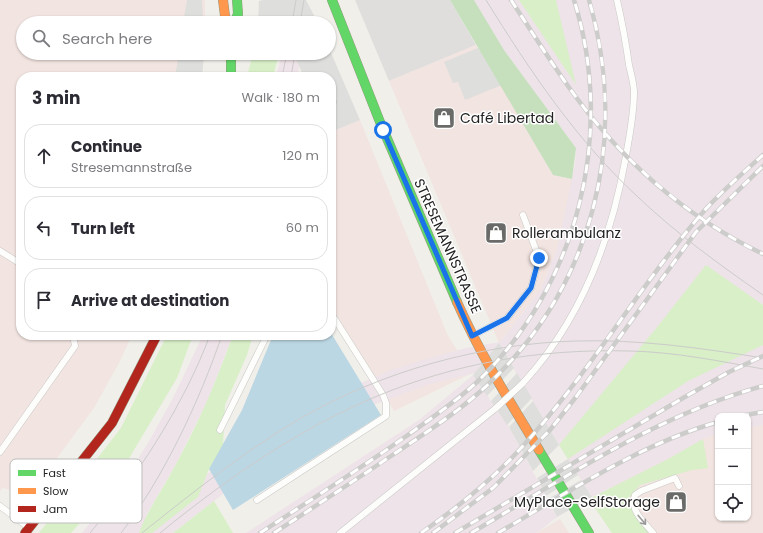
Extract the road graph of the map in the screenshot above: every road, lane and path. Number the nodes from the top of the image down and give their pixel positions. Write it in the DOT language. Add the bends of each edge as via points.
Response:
graph roads {
  1 [pos="223,0"];
  2 [pos="237,0"];
  3 [pos="332,0"];
  4 [pos="617,0"];
  5 [pos="225,16"];
  6 [pos="237,16"];
  7 [pos="231,60"];
  8 [pos="231,72"];
  9 [pos="523,215"];
  10 [pos="0,251"];
  11 [pos="16,261"];
  12 [pos="336,321"];
  13 [pos="472,336"];
  14 [pos="74,340"];
  15 [pos="154,340"];
  16 [pos="265,340"];
  17 [pos="220,430"];
  18 [pos="0,452"];
  19 [pos="84,459"];
  20 [pos="679,486"];
  21 [pos="257,500"];
  22 [pos="0,506"];
  23 [pos="10,515"];
  24 [pos="18,523"];
  25 [pos="33,523"];
  26 [pos="27,531"];
  27 [pos="340,533"];
  28 [pos="589,533"];
  29 [pos="653,533"];
  1 -- 5 [label="main road"];
  2 -- 6 [label="main road"];
  3 -- 13 [label="main road, STRESEMANNSTRASSE" via="380,122"];
  4 -- 27 [label="lane, bridge" via="634,91 628,141 611,224 579,304 542,362 523,383 496,408"];
  7 -- 8 [label="main road"];
  9 -- 13 [label="lane" via="539,258 531,288 507,318"];
  10 -- 11 [label="lane"];
  12 -- 21 [label="lane" via="383,395 386,416"];
  13 -- 28 [label="main road, STRESEMANNSTRASSE"];
  14 -- 18 [label="lane" via="75,346"];
  15 -- 19 [label="main road" via="112,423"];
  16 -- 17 [label="lane"];
  20 -- 29 [label="lane, one-way" via="675,478 635,495 635,511"];
  22 -- 23 [label="lane"];
  24 -- 26 [label="lane"];
  25 -- 26 [label="main road"];
}
